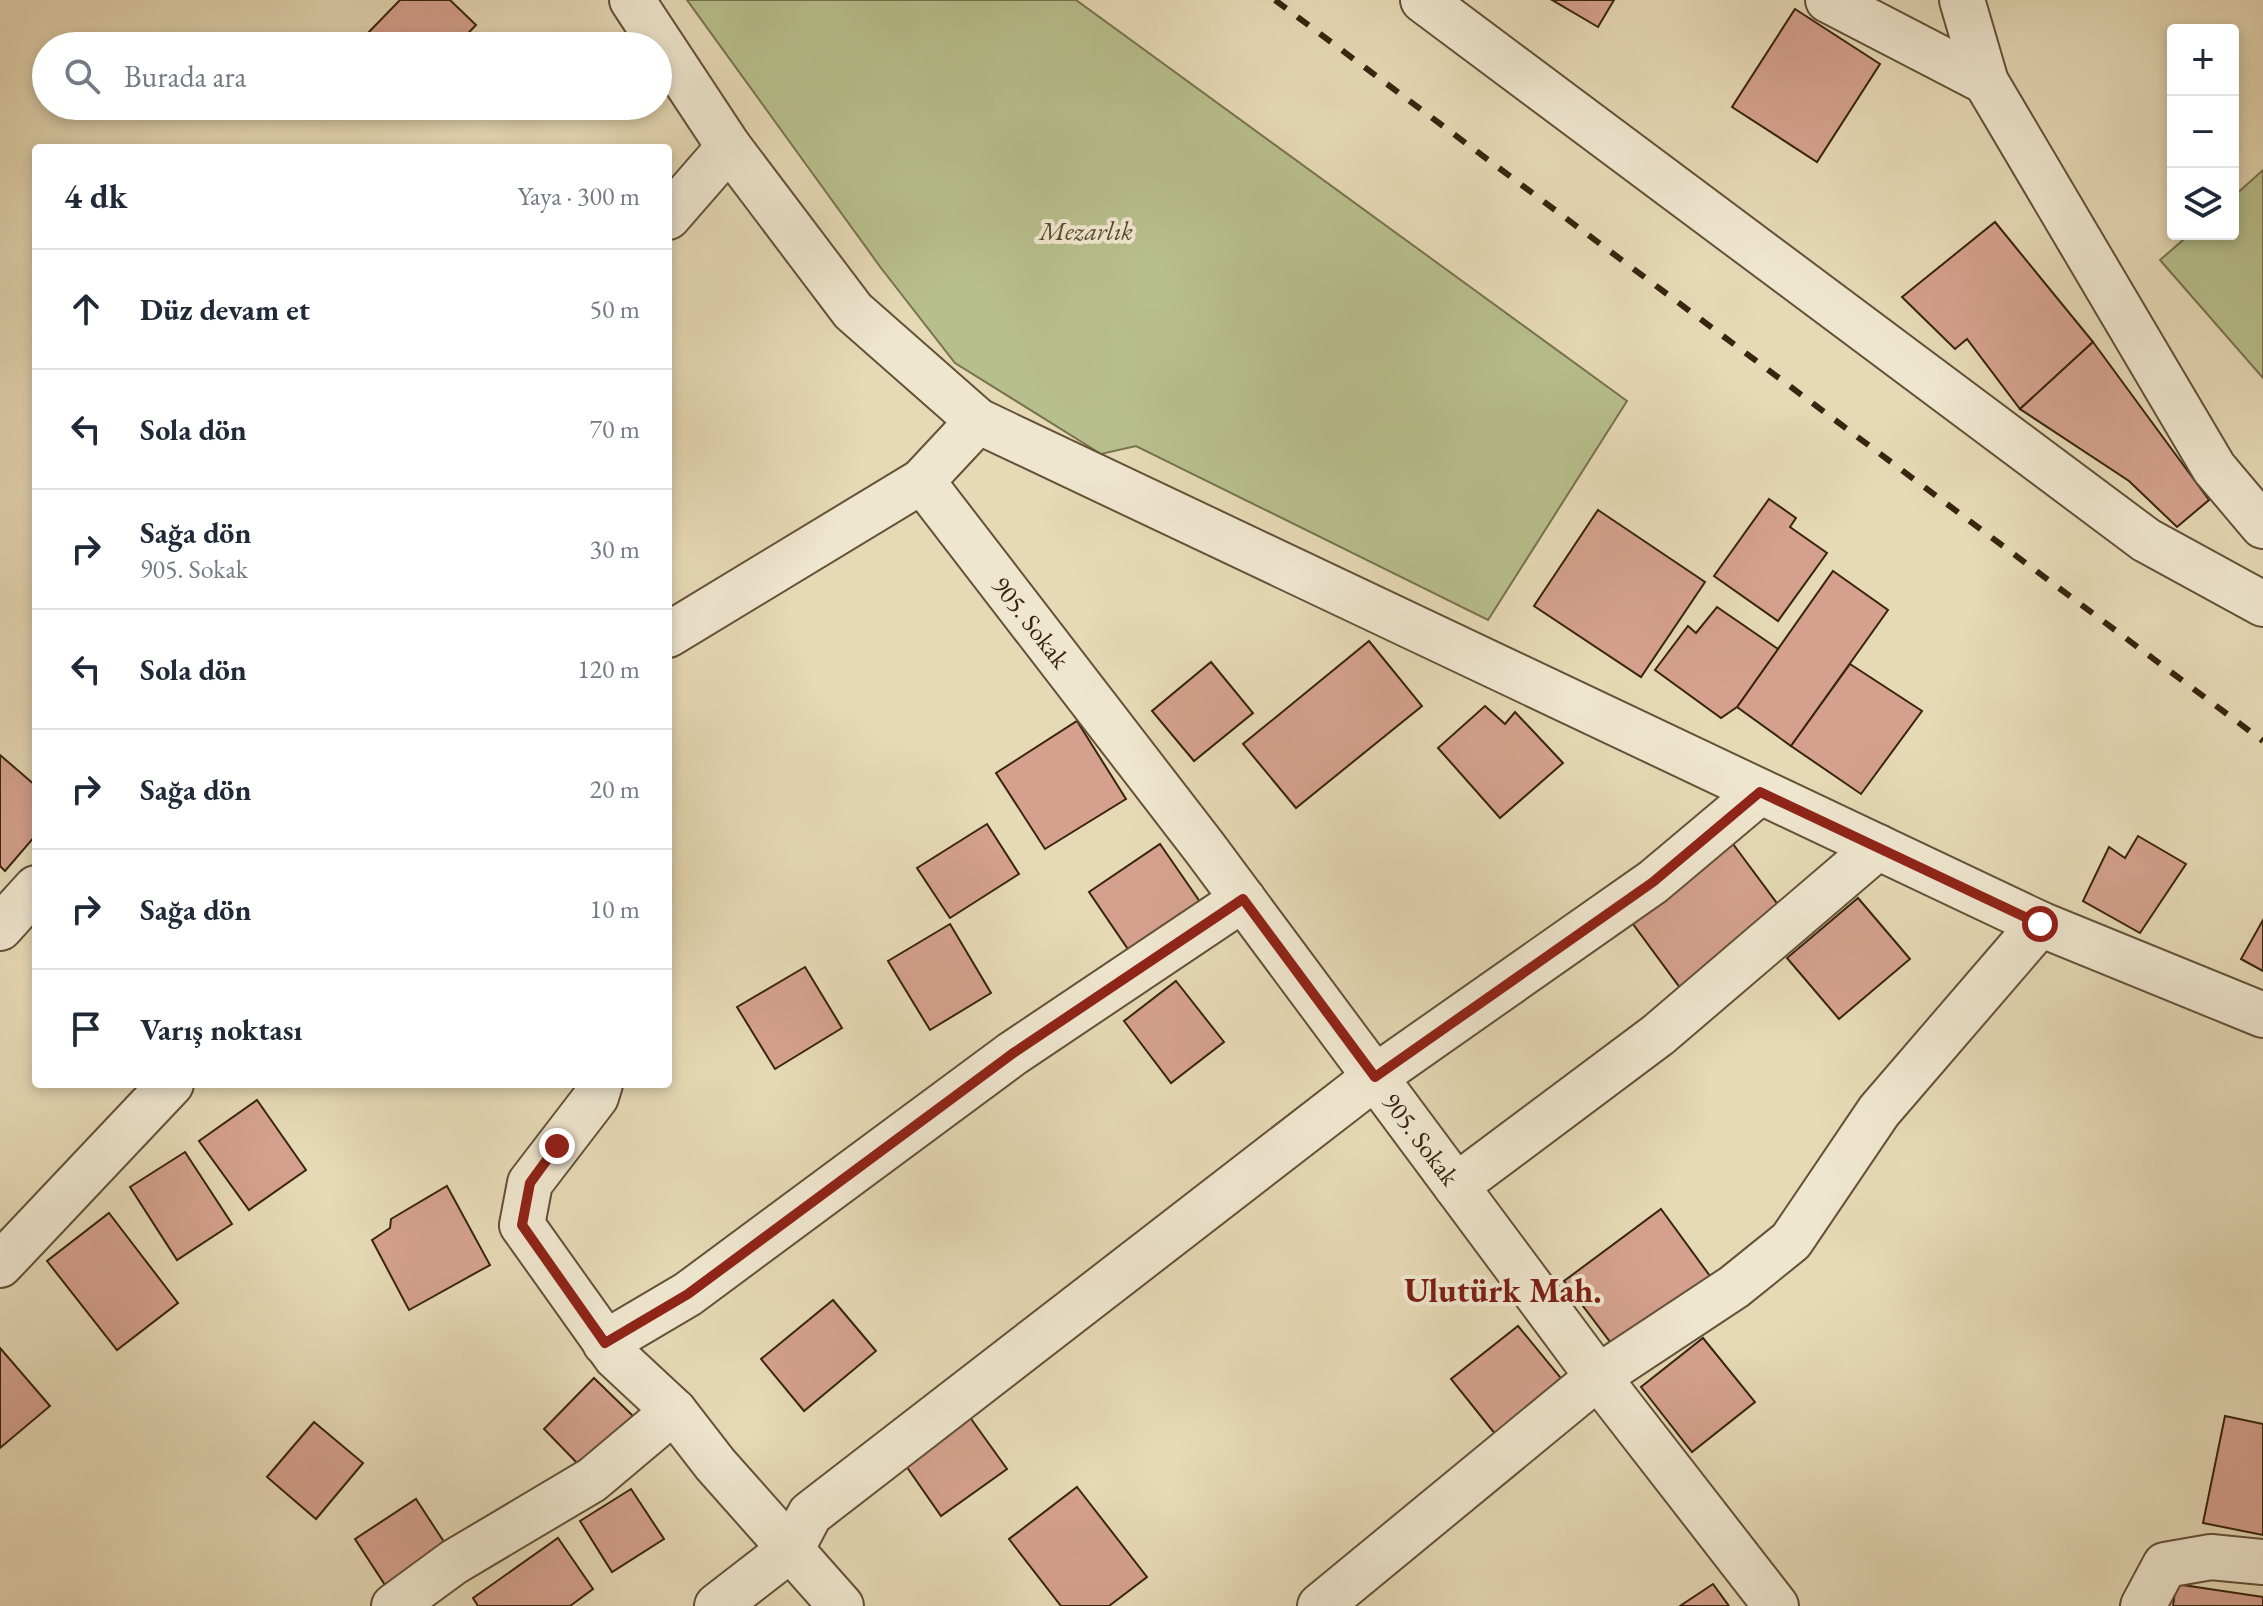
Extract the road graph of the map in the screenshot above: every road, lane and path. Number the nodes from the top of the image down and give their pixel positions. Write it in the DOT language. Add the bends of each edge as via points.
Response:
graph roads {
  1 [pos="632,0"];
  2 [pos="1423,0"];
  3 [pos="1828,0"];
  4 [pos="1962,0"];
  5 [pos="653,32"];
  6 [pos="672,61"];
  7 [pos="1986,82"];
  8 [pos="729,147"];
  9 [pos="672,212"];
  10 [pos="978,421"];
  11 [pos="922,481"];
  12 [pos="2263,526"];
  13 [pos="2263,604"];
  14 [pos="672,633"];
  15 [pos="1760,792"];
  16 [pos="1878,847"];
  17 [pos="32,892"];
  18 [pos="1243,899"];
  19 [pos="2040,924"];
  20 [pos="0,928"];
  21 [pos="2263,1015"];
  22 [pos="1375,1077"];
  23 [pos="167,1088"];
  24 [pos="599,1088"];
  25 [pos="1456,1186"];
  26 [pos="0,1265"];
  27 [pos="605,1343"];
  28 [pos="1598,1377"];
  29 [pos="674,1411"];
  30 [pos="792,1548"];
  31 [pos="2263,1562"];
  32 [pos="394,1606"];
  33 [pos="717,1606"];
  34 [pos="841,1606"];
  35 [pos="1320,1606"];
  36 [pos="1776,1606"];
  37 [pos="2143,1606"];
  1 -- 5 [label="street"];
  2 -- 13 [label="street" via="2146,540"];
  3 -- 7 [label="street"];
  4 -- 7 [label="street"];
  6 -- 8 [label="street"];
  7 -- 12 [label="street" via="2214,468"];
  8 -- 9 [label="street"];
  8 -- 10 [label="street" via="853,311"];
  10 -- 11 [label="street"];
  10 -- 15 [label="street"];
  11 -- 14 [label="street"];
  11 -- 18 [label="street, 905. Sokak"];
  15 -- 16 [label="street"];
  15 -- 22 [label="street" via="1653,882"];
  16 -- 19 [label="street"];
  16 -- 25 [label="street" via="1658,1035"];
  17 -- 20 [label="street"];
  18 -- 22 [label="street, 905. Sokak"];
  18 -- 27 [label="street" via="1012,1054 688,1294"];
  19 -- 21 [label="street"];
  19 -- 28 [label="street" via="1879,1111 1791,1241 1734,1287"];
  22 -- 25 [label="street, 905. Sokak"];
  22 -- 30 [label="street" via="810,1514"];
  23 -- 26 [label="street"];
  24 -- 27 [label="street" via="530,1183 522,1225"];
  25 -- 28 [label="street, 905. Sokak"];
  27 -- 29 [label="street"];
  28 -- 35 [label="street"];
  28 -- 36 [label="street, 905. Sokak"];
  29 -- 30 [label="street"];
  29 -- 32 [label="street" via="592,1480 454,1562"];
  30 -- 33 [label="street"];
  30 -- 34 [label="street"];
  31 -- 37 [label="street" via="2211,1557 2165,1565"];
}
